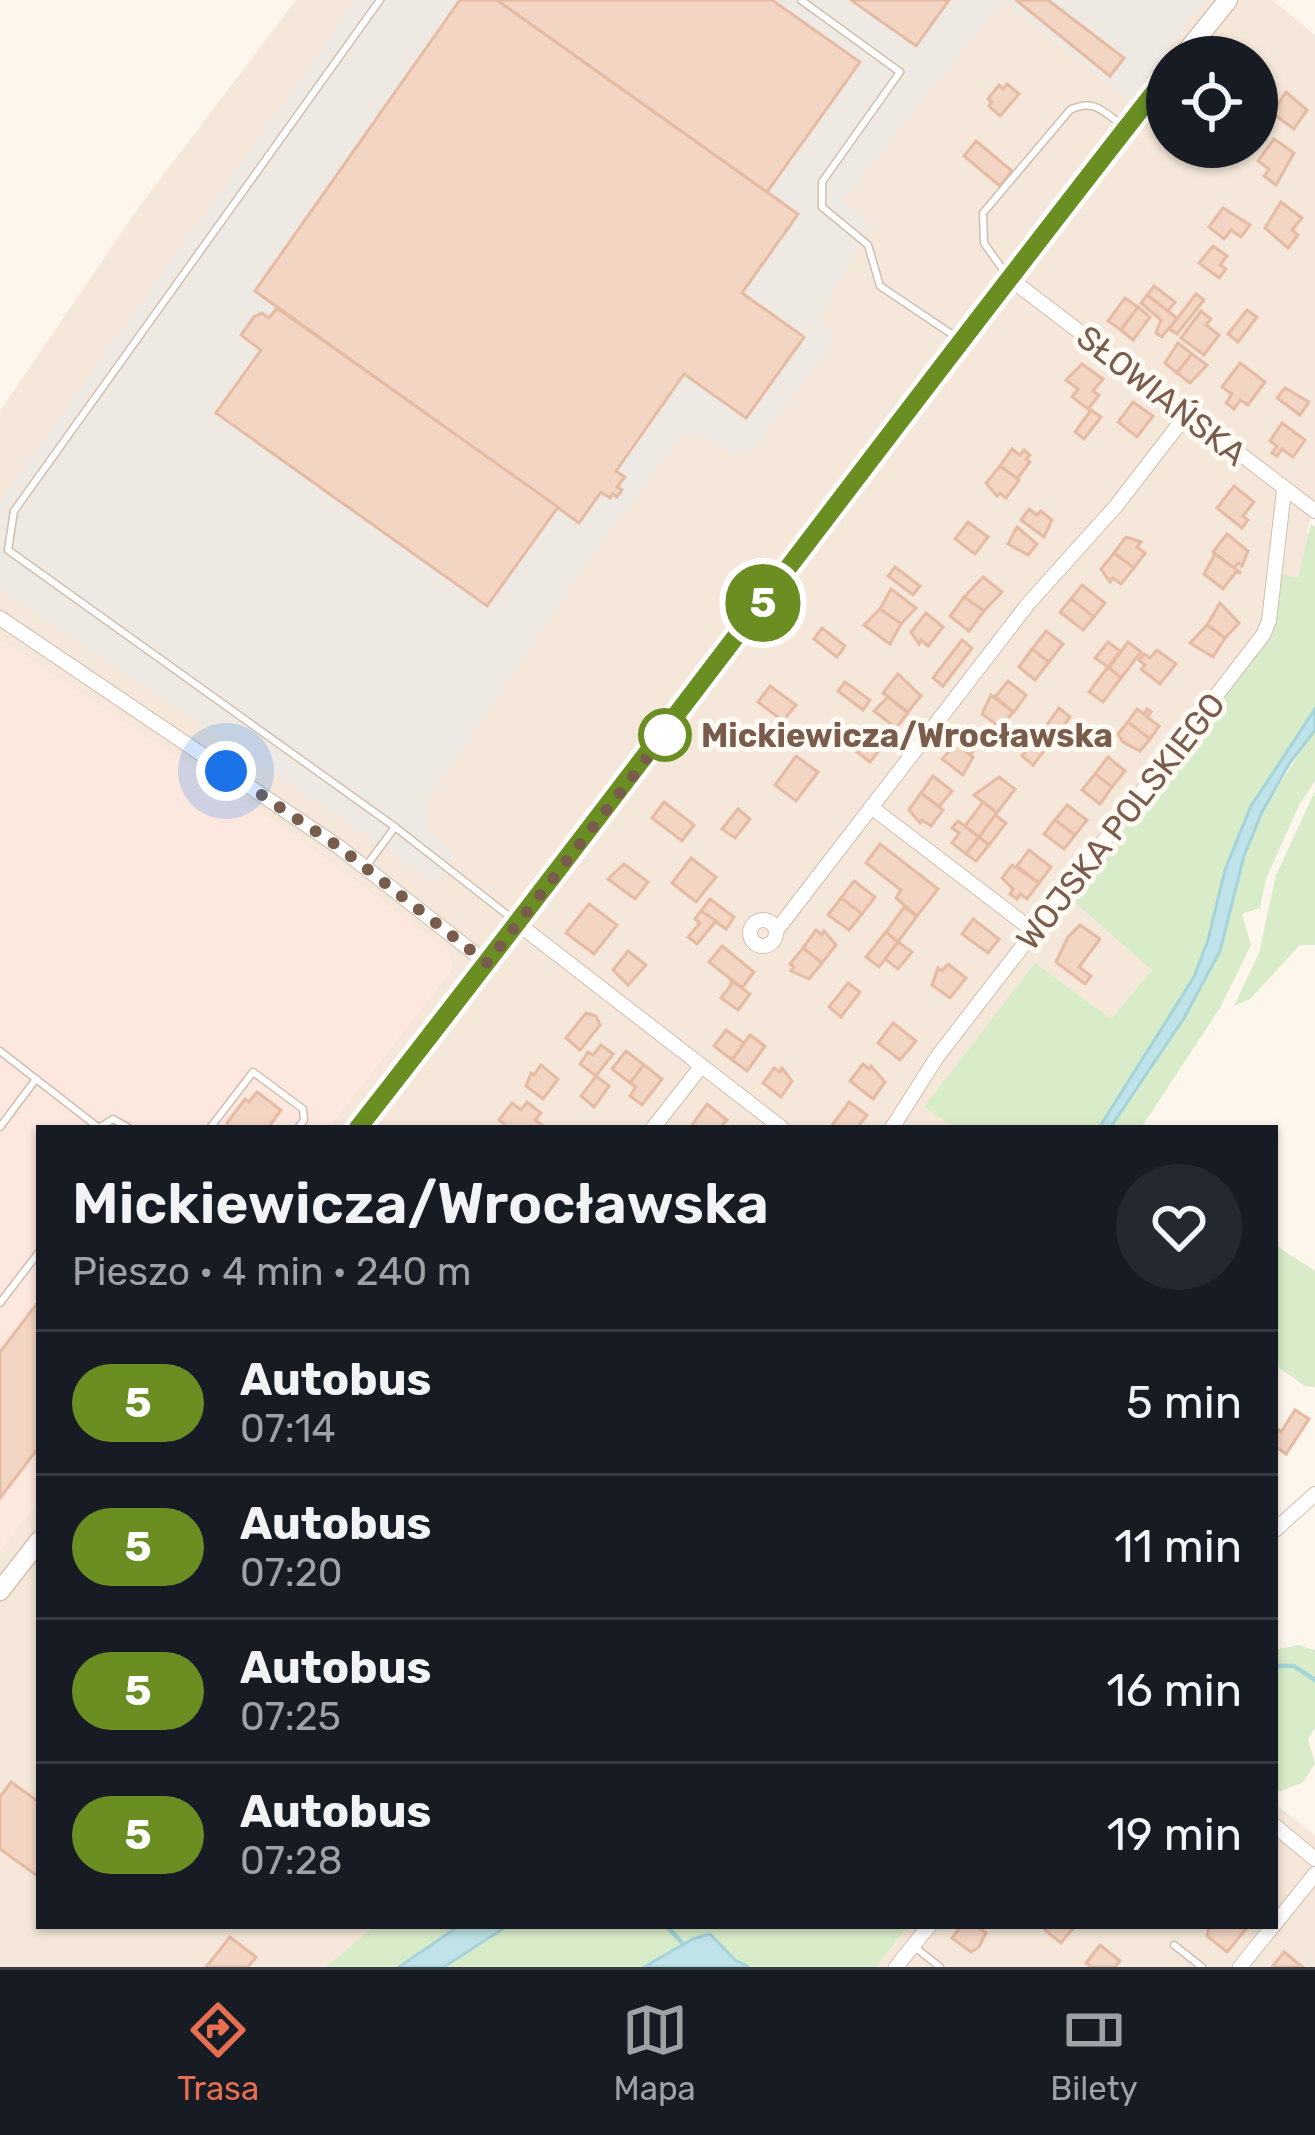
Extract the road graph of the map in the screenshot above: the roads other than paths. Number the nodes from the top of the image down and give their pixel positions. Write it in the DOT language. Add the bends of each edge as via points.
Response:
graph roads {
  1 [pos="380,0"];
  2 [pos="801,0"];
  3 [pos="1228,0"];
  4 [pos="1200,36"];
  5 [pos="1146,103"];
  6 [pos="1126,129"];
  7 [pos="1010,278"];
  8 [pos="962,342"];
  9 [pos="1187,414"];
  10 [pos="1284,490"];
  11 [pos="1315,511"];
  12 [pos="0,618"];
  13 [pos="871,807"];
  14 [pos="395,827"];
  15 [pos="365,868"];
  16 [pos="517,923"];
  17 [pos="776,932"];
  18 [pos="1035,932"];
  19 [pos="487,963"];
  20 [pos="0,1051"];
  21 [pos="700,1068"];
  22 [pos="37,1079"];
  23 [pos="95,1125"];
  24 [pos="212,1125"];
  25 [pos="300,1125"];
  26 [pos="360,1125"];
  27 [pos="654,1125"];
  28 [pos="778,1125"];
  29 [pos="894,1125"];
  30 [pos="0,1127"];
  31 [pos="36,1256"];
  32 [pos="0,1303"];
  33 [pos="1315,1494"];
  34 [pos="1278,1527"];
  35 [pos="36,1544"];
  36 [pos="0,1591"];
  37 [pos="1278,1828"];
  38 [pos="1315,1859"];
  39 [pos="1315,1874"];
  40 [pos="1278,1920"];
  41 [pos="927,1929"];
  42 [pos="1271,1929"];
  43 [pos="1174,1945"];
  44 [pos="913,1946"];
  45 [pos="896,1967"];
  46 [pos="940,1967"];
  47 [pos="1202,1967"];
  48 [pos="1240,1967"];
  1 -- 14 [label="lane" via="14,511 8,550"];
  2 -- 8 [label="lane" via="900,72 822,182 823,208 868,245 880,286"];
  3 -- 4 [label="street"];
  5 -- 6 [label="street"];
  6 -- 7 [label="street"];
  6 -- 7 [label="lane" via="1095,104 1070,110 983,213 984,243"];
  7 -- 8 [label="street"];
  7 -- 9 [label="street, SŁOWIAŃSKA"];
  8 -- 16 [label="street"];
  9 -- 10 [label="street, SŁOWIAŃSKA"];
  9 -- 13 [label="street"];
  10 -- 11 [label="street, SŁOWIAŃSKA"];
  10 -- 18 [label="street, WOJSKA POLSKIEGO" via="1267,629"];
  12 -- 15 [label="street"];
  13 -- 17 [label="street"];
  13 -- 18 [label="street"];
  14 -- 15 [label="lane"];
  14 -- 16 [label="lane"];
  15 -- 19 [label="street"];
  16 -- 19 [label="street"];
  16 -- 21 [label="street"];
  18 -- 29 [label="street, WOJSKA POLSKIEGO"];
  19 -- 26 [label="street"];
  20 -- 22 [label="lane"];
  21 -- 27 [label="street"];
  21 -- 28 [label="street"];
  22 -- 23 [label="lane"];
  22 -- 30 [label="lane"];
  24 -- 25 [label="lane" via="253,1072 303,1109"];
  31 -- 32 [label="lane"];
  33 -- 34 [label="street"];
  35 -- 36 [label="street"];
  37 -- 38 [label="street"];
  39 -- 40 [label="street"];
  41 -- 44 [label="street"];
  42 -- 48 [label="street"];
  43 -- 47 [label="lane"];
  44 -- 45 [label="street"];
  44 -- 46 [label="lane"];
}
